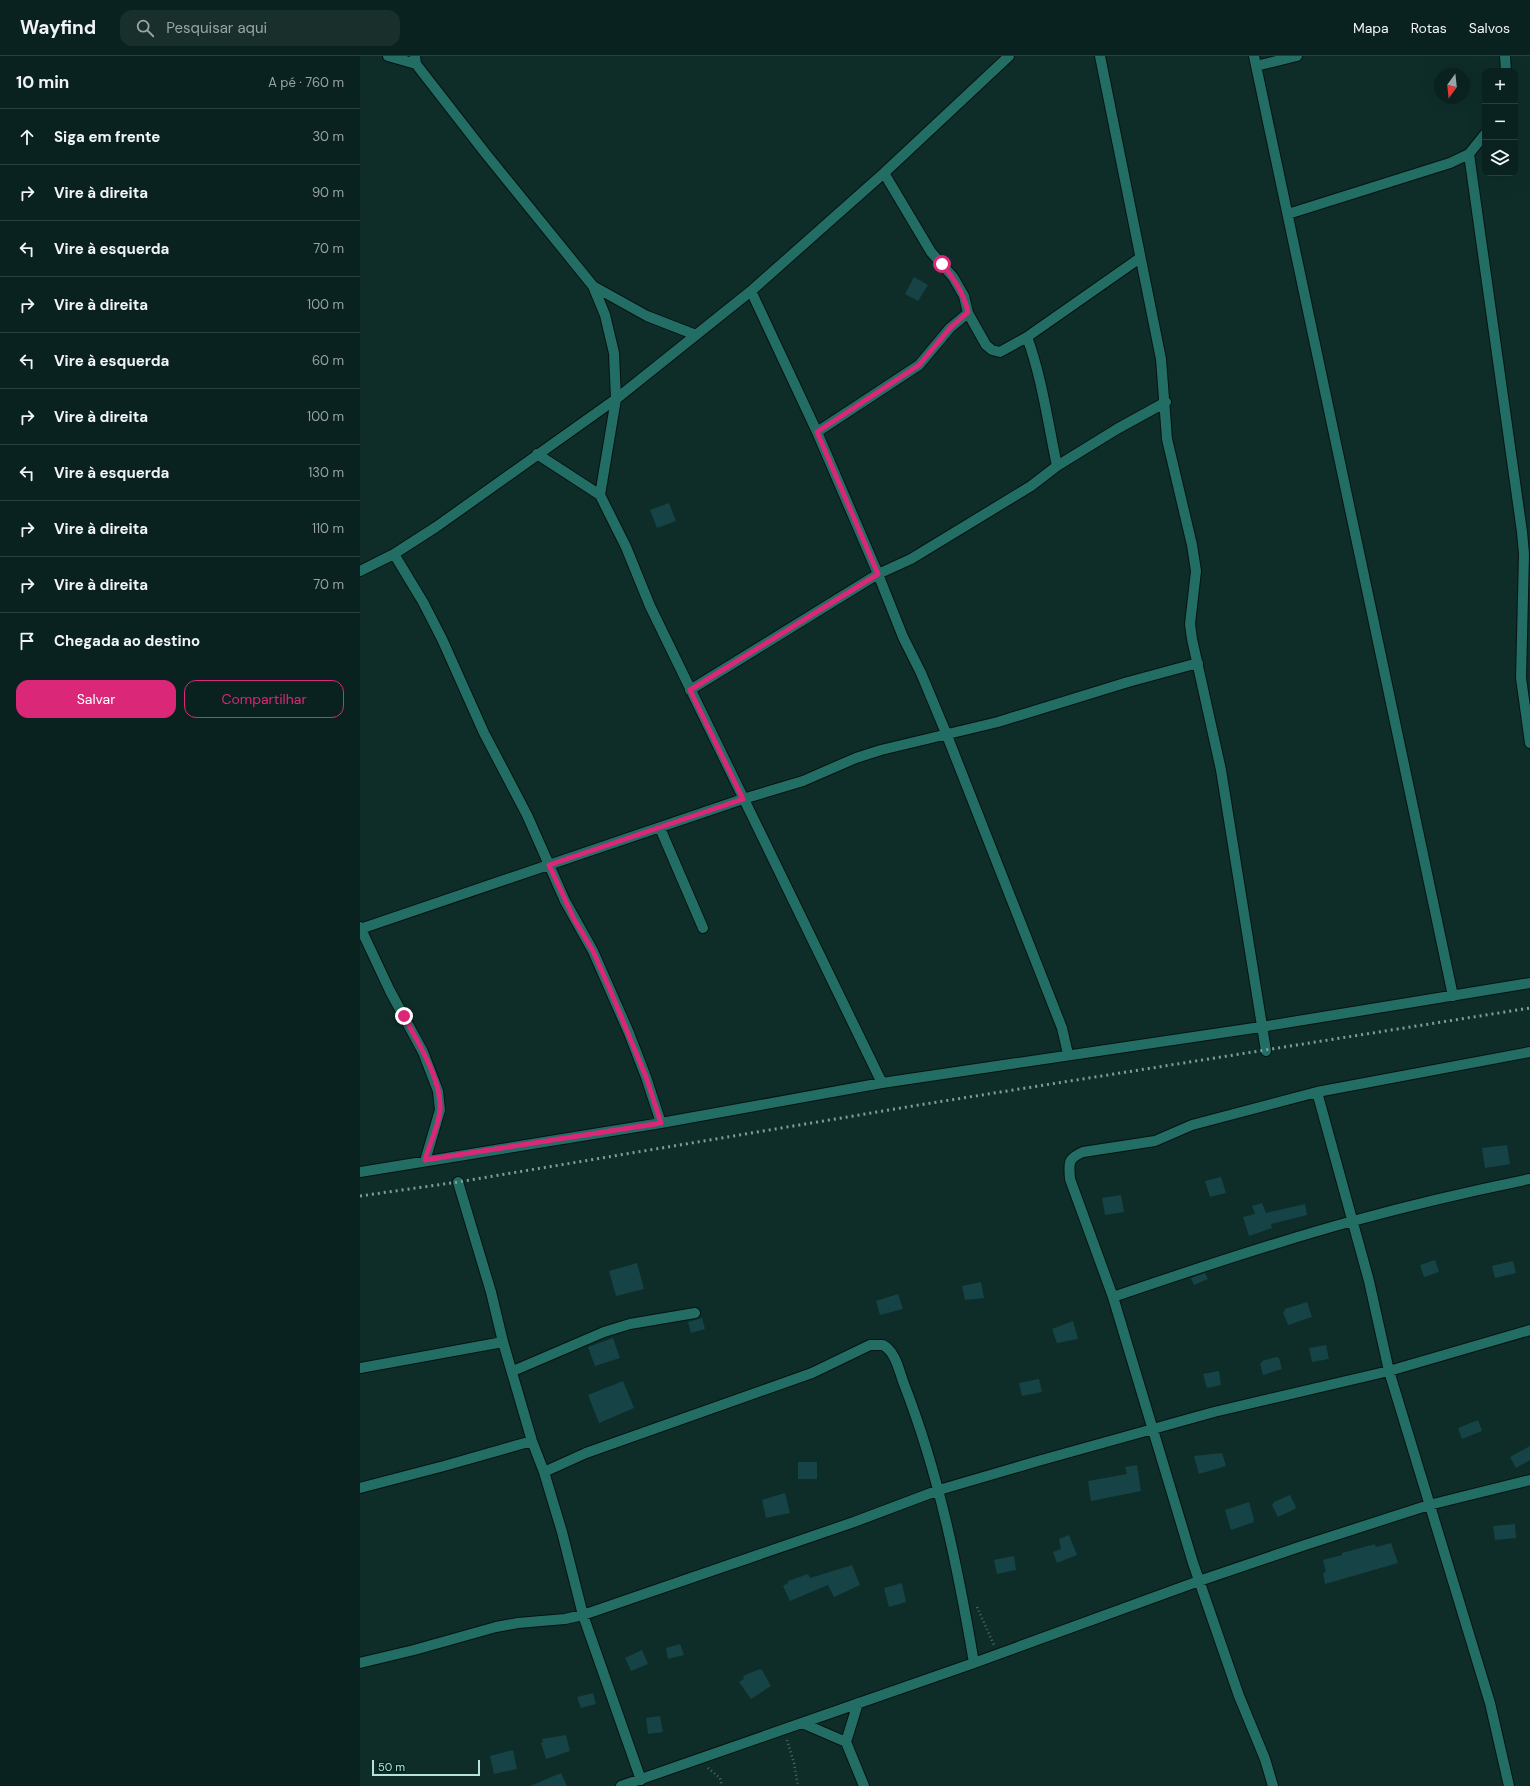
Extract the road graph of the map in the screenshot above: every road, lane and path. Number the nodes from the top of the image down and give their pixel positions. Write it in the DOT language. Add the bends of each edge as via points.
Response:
graph roads {
  1 [pos="388,56"];
  2 [pos="1009,56"];
  3 [pos="1100,56"];
  4 [pos="1298,56"];
  5 [pos="1505,56"];
  6 [pos="415,60"];
  7 [pos="1255,61"];
  8 [pos="1506,68"];
  9 [pos="1482,138"];
  10 [pos="1469,154"];
  11 [pos="884,173"];
  12 [pos="1288,214"];
  13 [pos="1140,258"];
  14 [pos="594,286"];
  15 [pos="750,291"];
  16 [pos="968,312"];
  17 [pos="696,335"];
  18 [pos="1027,337"];
  19 [pos="616,399"];
  20 [pos="1166,402"];
  21 [pos="817,432"];
  22 [pos="537,454"];
  23 [pos="1056,466"];
  24 [pos="600,495"];
  25 [pos="394,554"];
  26 [pos="360,571"];
  27 [pos="878,574"];
  28 [pos="1526,622"];
  29 [pos="1198,664"];
  30 [pos="690,690"];
  31 [pos="946,734"];
  32 [pos="1530,743"];
  33 [pos="743,799"];
  34 [pos="660,828"];
  35 [pos="549,865"];
  36 [pos="360,928"];
  37 [pos="703,928"];
  38 [pos="1530,983"];
  39 [pos="1453,996"];
  40 [pos="1261,1026"];
  41 [pos="1266,1051"];
  42 [pos="1530,1052"];
  43 [pos="1068,1054"];
  44 [pos="882,1082"];
  45 [pos="1317,1092"];
  46 [pos="661,1123"];
  47 [pos="425,1160"];
  48 [pos="360,1172"];
  49 [pos="1530,1179"];
  50 [pos="458,1182"];
  51 [pos="1352,1221"];
  52 [pos="1113,1297"];
  53 [pos="694,1312"];
  54 [pos="1530,1330"];
  55 [pos="503,1342"];
  56 [pos="360,1368"];
  57 [pos="513,1371"];
  58 [pos="1389,1371"];
  59 [pos="1153,1429"];
  60 [pos="532,1441"];
  61 [pos="544,1472"];
  62 [pos="1530,1480"];
  63 [pos="360,1488"];
  64 [pos="939,1490"];
  65 [pos="1429,1505"];
  66 [pos="1199,1581"];
  67 [pos="977,1606"];
  68 [pos="583,1615"];
  69 [pos="999,1654"];
  70 [pos="360,1663"];
  71 [pos="974,1663"];
  72 [pos="858,1703"];
  73 [pos="802,1723"];
  74 [pos="784,1728"];
  75 [pos="846,1742"];
  76 [pos="697,1759"];
  77 [pos="641,1780"];
  78 [pos="621,1786"];
  79 [pos="722,1786"];
  80 [pos="798,1786"];
  81 [pos="864,1786"];
  82 [pos="1273,1786"];
  83 [pos="1509,1786"];
  1 -- 6 [label="street"];
  2 -- 11 [label="street"];
  3 -- 13 [label="street"];
  4 -- 7 [label="street"];
  5 -- 8 [label="street"];
  6 -- 14 [label="street"];
  7 -- 12 [label="street"];
  9 -- 10 [label="street"];
  10 -- 12 [label="street" via="1450,163"];
  10 -- 28 [label="street" via="1522,532"];
  11 -- 15 [label="street"];
  11 -- 16 [label="street" via="932,252 964,296"];
  12 -- 39 [label="street"];
  13 -- 18 [label="street"];
  13 -- 20 [label="street" via="1161,359"];
  14 -- 17 [label="street" via="647,316"];
  14 -- 19 [label="street" via="605,315 614,353"];
  15 -- 17 [label="street"];
  15 -- 21 [label="street"];
  16 -- 18 [label="street" via="986,345 992,350 1000,352"];
  16 -- 21 [label="street" via="950,328 919,365"];
  17 -- 19 [label="street"];
  18 -- 23 [label="street"];
  19 -- 22 [label="street"];
  19 -- 24 [label="street"];
  20 -- 23 [label="street"];
  20 -- 29 [label="street" via="1167,439 1196,571 1190,624"];
  21 -- 27 [label="street"];
  22 -- 24 [label="street"];
  22 -- 25 [label="street"];
  23 -- 27 [label="street" via="1031,486 911,559"];
  24 -- 30 [label="street" via="618,529 650,606"];
  25 -- 26 [label="street"];
  25 -- 35 [label="street" via="442,639 484,733 527,815"];
  27 -- 30 [label="street"];
  27 -- 31 [label="street"];
  28 -- 32 [label="street" via="1521,678"];
  29 -- 31 [label="street" via="1128,682 998,722"];
  29 -- 40 [label="street" via="1221,770"];
  30 -- 33 [label="street"];
  31 -- 33 [label="street" via="856,758 803,781"];
  31 -- 43 [label="street" via="1062,1028"];
  33 -- 34 [label="street"];
  33 -- 44 [label="street"];
  34 -- 35 [label="street"];
  34 -- 37 [label="street"];
  35 -- 36 [label="street"];
  35 -- 46 [label="street" via="611,992 646,1077"];
  36 -- 47 [label="street" via="423,1052 438,1091 440,1110"];
  38 -- 39 [label="street"];
  39 -- 40 [label="street"];
  40 -- 41 [label="street"];
  40 -- 43 [label="street"];
  42 -- 45 [label="street"];
  43 -- 44 [label="street"];
  44 -- 46 [label="street"];
  45 -- 51 [label="street"];
  45 -- 52 [label="street" via="1192,1126 1155,1141 1083,1152 1073,1156 1069,1164 1070,1179"];
  46 -- 47 [label="street"];
  47 -- 48 [label="street"];
  49 -- 51 [label="street"];
  50 -- 55 [label="street"];
  51 -- 52 [label="street" via="1235,1256"];
  51 -- 58 [label="street" via="1369,1281"];
  52 -- 59 [label="street"];
  53 -- 57 [label="street" via="604,1332"];
  54 -- 58 [label="street"];
  55 -- 56 [label="street"];
  55 -- 57 [label="street"];
  57 -- 60 [label="street"];
  58 -- 59 [label="street"];
  58 -- 65 [label="street"];
  59 -- 64 [label="street"];
  59 -- 66 [label="street"];
  60 -- 61 [label="street"];
  60 -- 63 [label="street"];
  61 -- 64 [label="street" via="586,1453 812,1374 870,1345 877,1344 883,1345 892,1353 913,1406"];
  61 -- 68 [label="street"];
  62 -- 65 [label="street"];
  64 -- 68 [label="street" via="854,1522"];
  64 -- 71 [label="street" via="958,1571"];
  65 -- 66 [label="street"];
  65 -- 83 [label="street" via="1490,1703"];
  66 -- 69 [label="street"];
  66 -- 82 [label="street"];
  67 -- 69 [label="path"];
  68 -- 70 [label="street" via="518,1622"];
  68 -- 77 [label="street"];
  69 -- 71 [label="street"];
  71 -- 72 [label="street"];
  72 -- 73 [label="street"];
  72 -- 75 [label="street"];
  73 -- 74 [label="street"];
  73 -- 75 [label="street"];
  74 -- 76 [label="street"];
  74 -- 80 [label="path"];
  75 -- 81 [label="street"];
  76 -- 77 [label="street"];
  76 -- 79 [label="path" via="720,1778"];
  77 -- 78 [label="street"];
}
